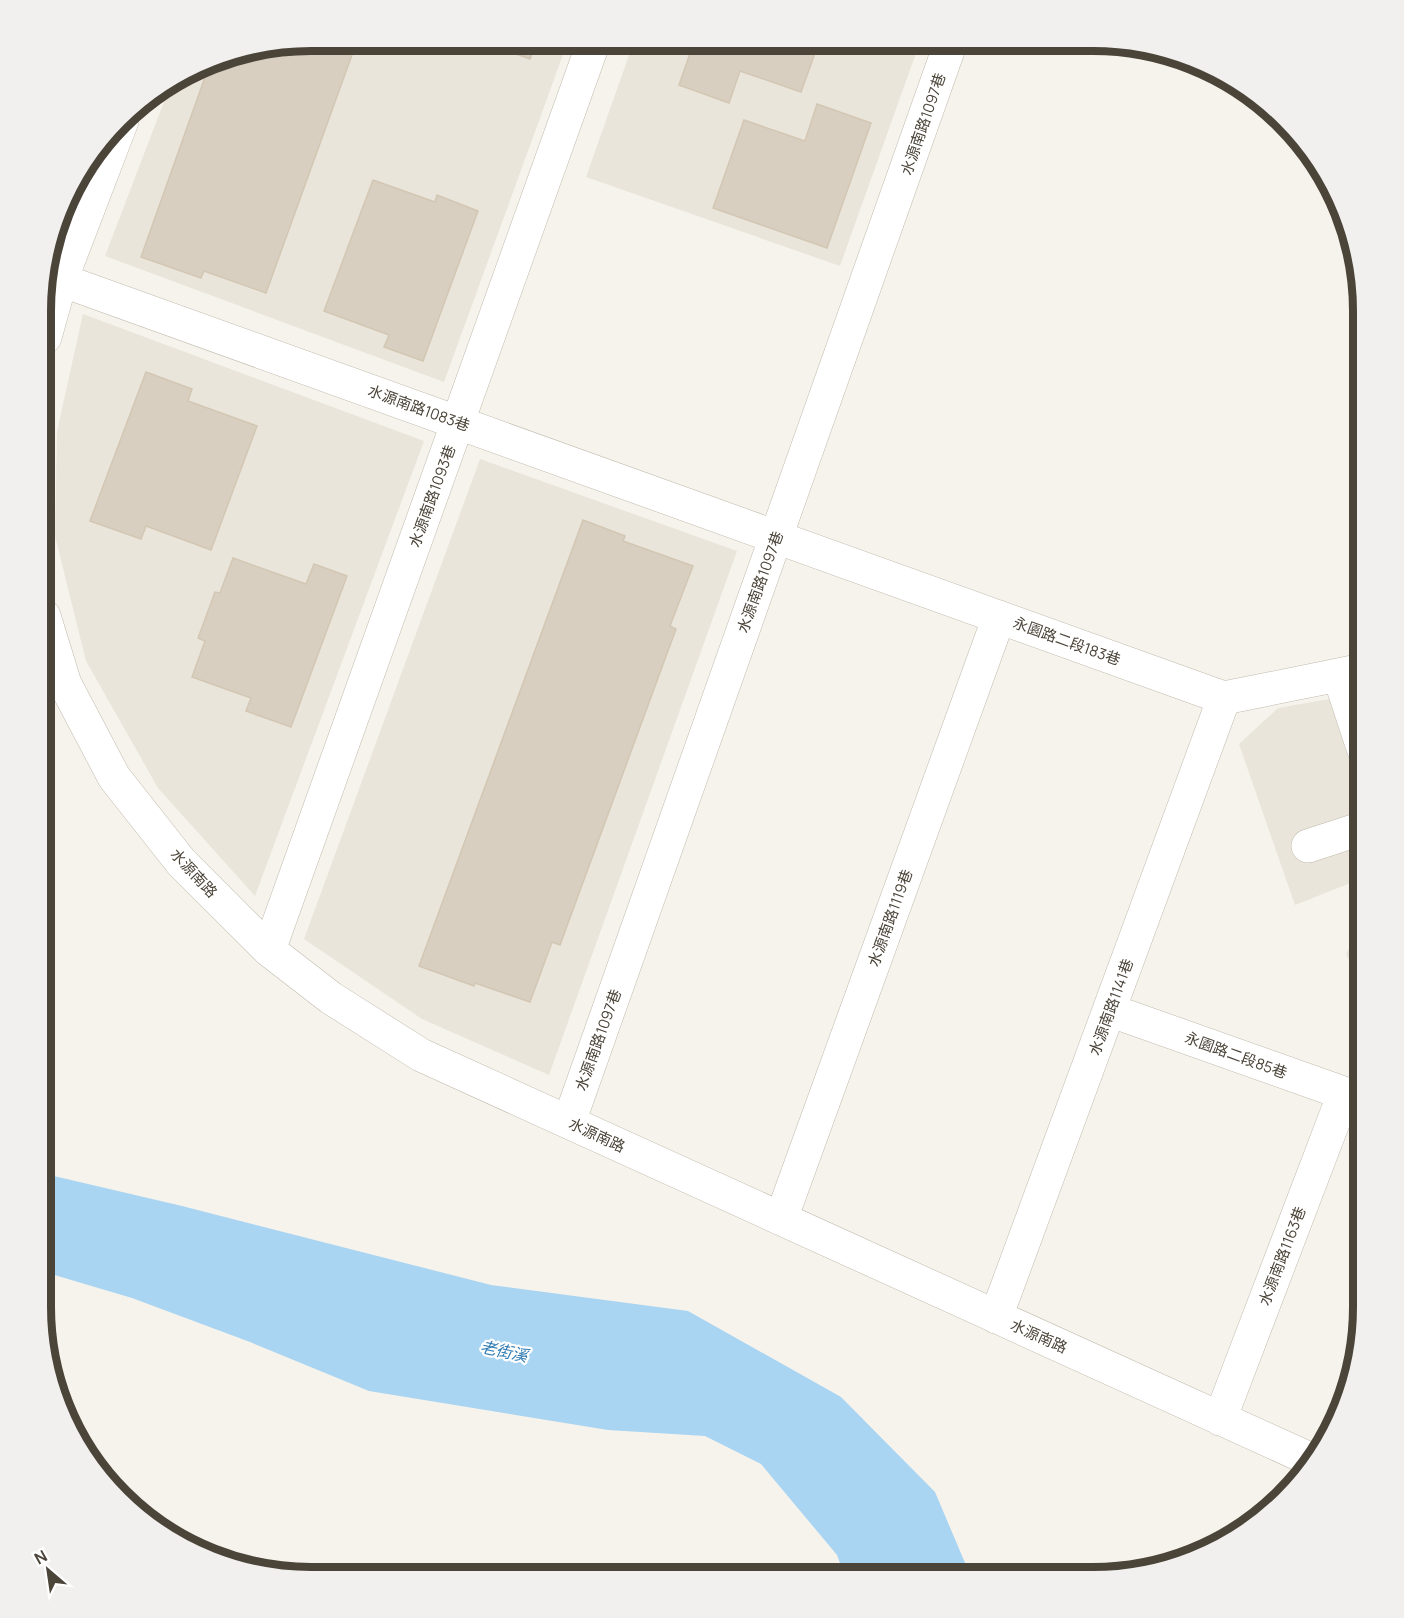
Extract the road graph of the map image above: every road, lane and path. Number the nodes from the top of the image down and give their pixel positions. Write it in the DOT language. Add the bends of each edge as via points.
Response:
graph roads {
  1 [pos="590,51"];
  2 [pos="948,51"];
  3 [pos="114,143"];
  4 [pos="61,279"];
  5 [pos="51,315"];
  6 [pos="458,422"];
  7 [pos="777,537"];
  8 [pos="999,617"];
  9 [pos="51,639"];
  10 [pos="1351,673"];
  11 [pos="1224,698"];
  12 [pos="1353,831"];
  13 [pos="1308,846"];
  14 [pos="269,950"];
  15 [pos="1109,1010"];
  16 [pos="1353,1097"];
  17 [pos="569,1122"];
  18 [pos="781,1219"];
  19 [pos="996,1317"];
  20 [pos="1220,1419"];
  21 [pos="1305,1457"];
  1 -- 6 [label="street, 水源南路1093巷"];
  2 -- 7 [label="street, 水源南路1097巷"];
  3 -- 4 [label="street"];
  4 -- 5 [label="street"];
  4 -- 6 [label="street, 水源南路1083巷"];
  6 -- 7 [label="street, 水源南路1083巷"];
  6 -- 14 [label="street, 水源南路1093巷"];
  7 -- 8 [label="street, 永園路二段183巷"];
  7 -- 17 [label="street, 水源南路1097巷"];
  8 -- 11 [label="street, 永園路二段183巷"];
  8 -- 18 [label="street, 水源南路1119巷"];
  9 -- 14 [label="street, 水源南路" via="65,684 114,777 181,862"];
  10 -- 11 [label="street"];
  11 -- 15 [label="street, 水源南路1141巷"];
  12 -- 13 [label="street"];
  14 -- 17 [label="street, 水源南路" via="331,998 421,1055"];
  15 -- 16 [label="street, 永園路二段85巷"];
  15 -- 19 [label="street, 水源南路1141巷"];
  16 -- 20 [label="street, 水源南路1163巷"];
  17 -- 18 [label="street, 水源南路"];
  18 -- 19 [label="street, 水源南路"];
  19 -- 20 [label="street, 水源南路"];
  20 -- 21 [label="street, 水源南路"];
}
